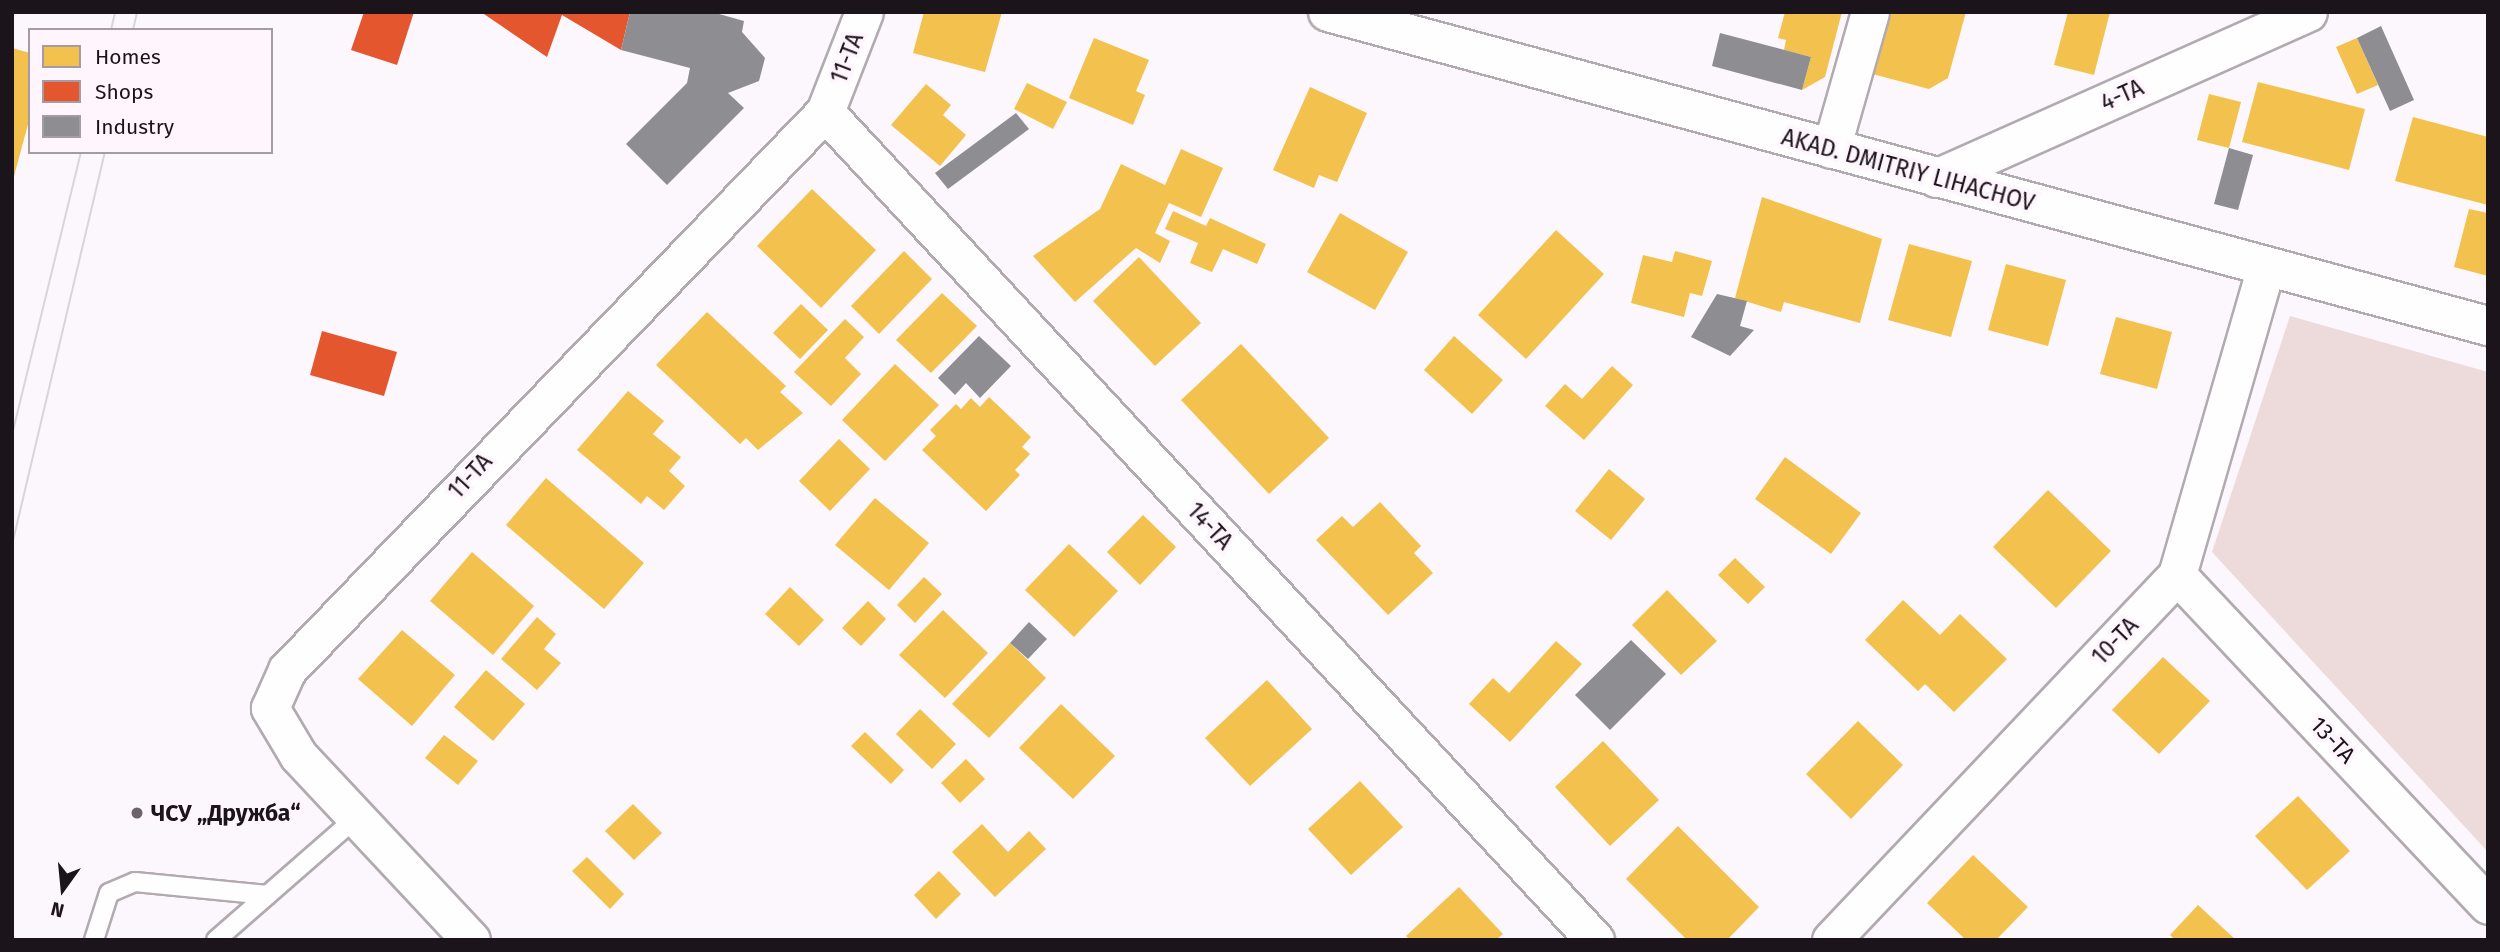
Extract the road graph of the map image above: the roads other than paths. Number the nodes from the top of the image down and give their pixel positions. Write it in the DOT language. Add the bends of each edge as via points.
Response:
graph roads {
  1 [pos="864,12"];
  2 [pos="1328,12"];
  3 [pos="1870,12"];
  4 [pos="2308,12"];
  5 [pos="825,112"];
  6 [pos="1831,149"];
  7 [pos="1936,178"];
  8 [pos="2266,266"];
  9 [pos="2488,326"];
  10 [pos="2177,575"];
  11 [pos="357,817"];
  12 [pos="267,895"];
  13 [pos="2488,905"];
  14 [pos="94,940"];
  15 [pos="216,940"];
  16 [pos="471,940"];
  17 [pos="1595,940"];
  18 [pos="1831,940"];
  1 -- 5 [label="street, 11-ТА"];
  2 -- 6 [label="street, AKAD. DMITRIY LIHACHOV"];
  3 -- 6 [label="street"];
  4 -- 7 [label="street, 4-ТА"];
  5 -- 11 [label="street, 11-ТА" via="287,670 270,708 298,755"];
  5 -- 17 [label="street, 14-ТА"];
  6 -- 7 [label="street, AKAD. DMITRIY LIHACHOV"];
  7 -- 8 [label="street, AKAD. DMITRIY LIHACHOV"];
  8 -- 9 [label="street, AKAD. DMITRIY LIHACHOV"];
  8 -- 10 [label="street, 10-ТА"];
  10 -- 13 [label="street, 13-ТА"];
  10 -- 18 [label="street, 10-ТА"];
  11 -- 12 [label="lane"];
  11 -- 16 [label="street, 11-ТА"];
  12 -- 14 [label="lane" via="135,882 109,893"];
  12 -- 15 [label="lane"];
}
